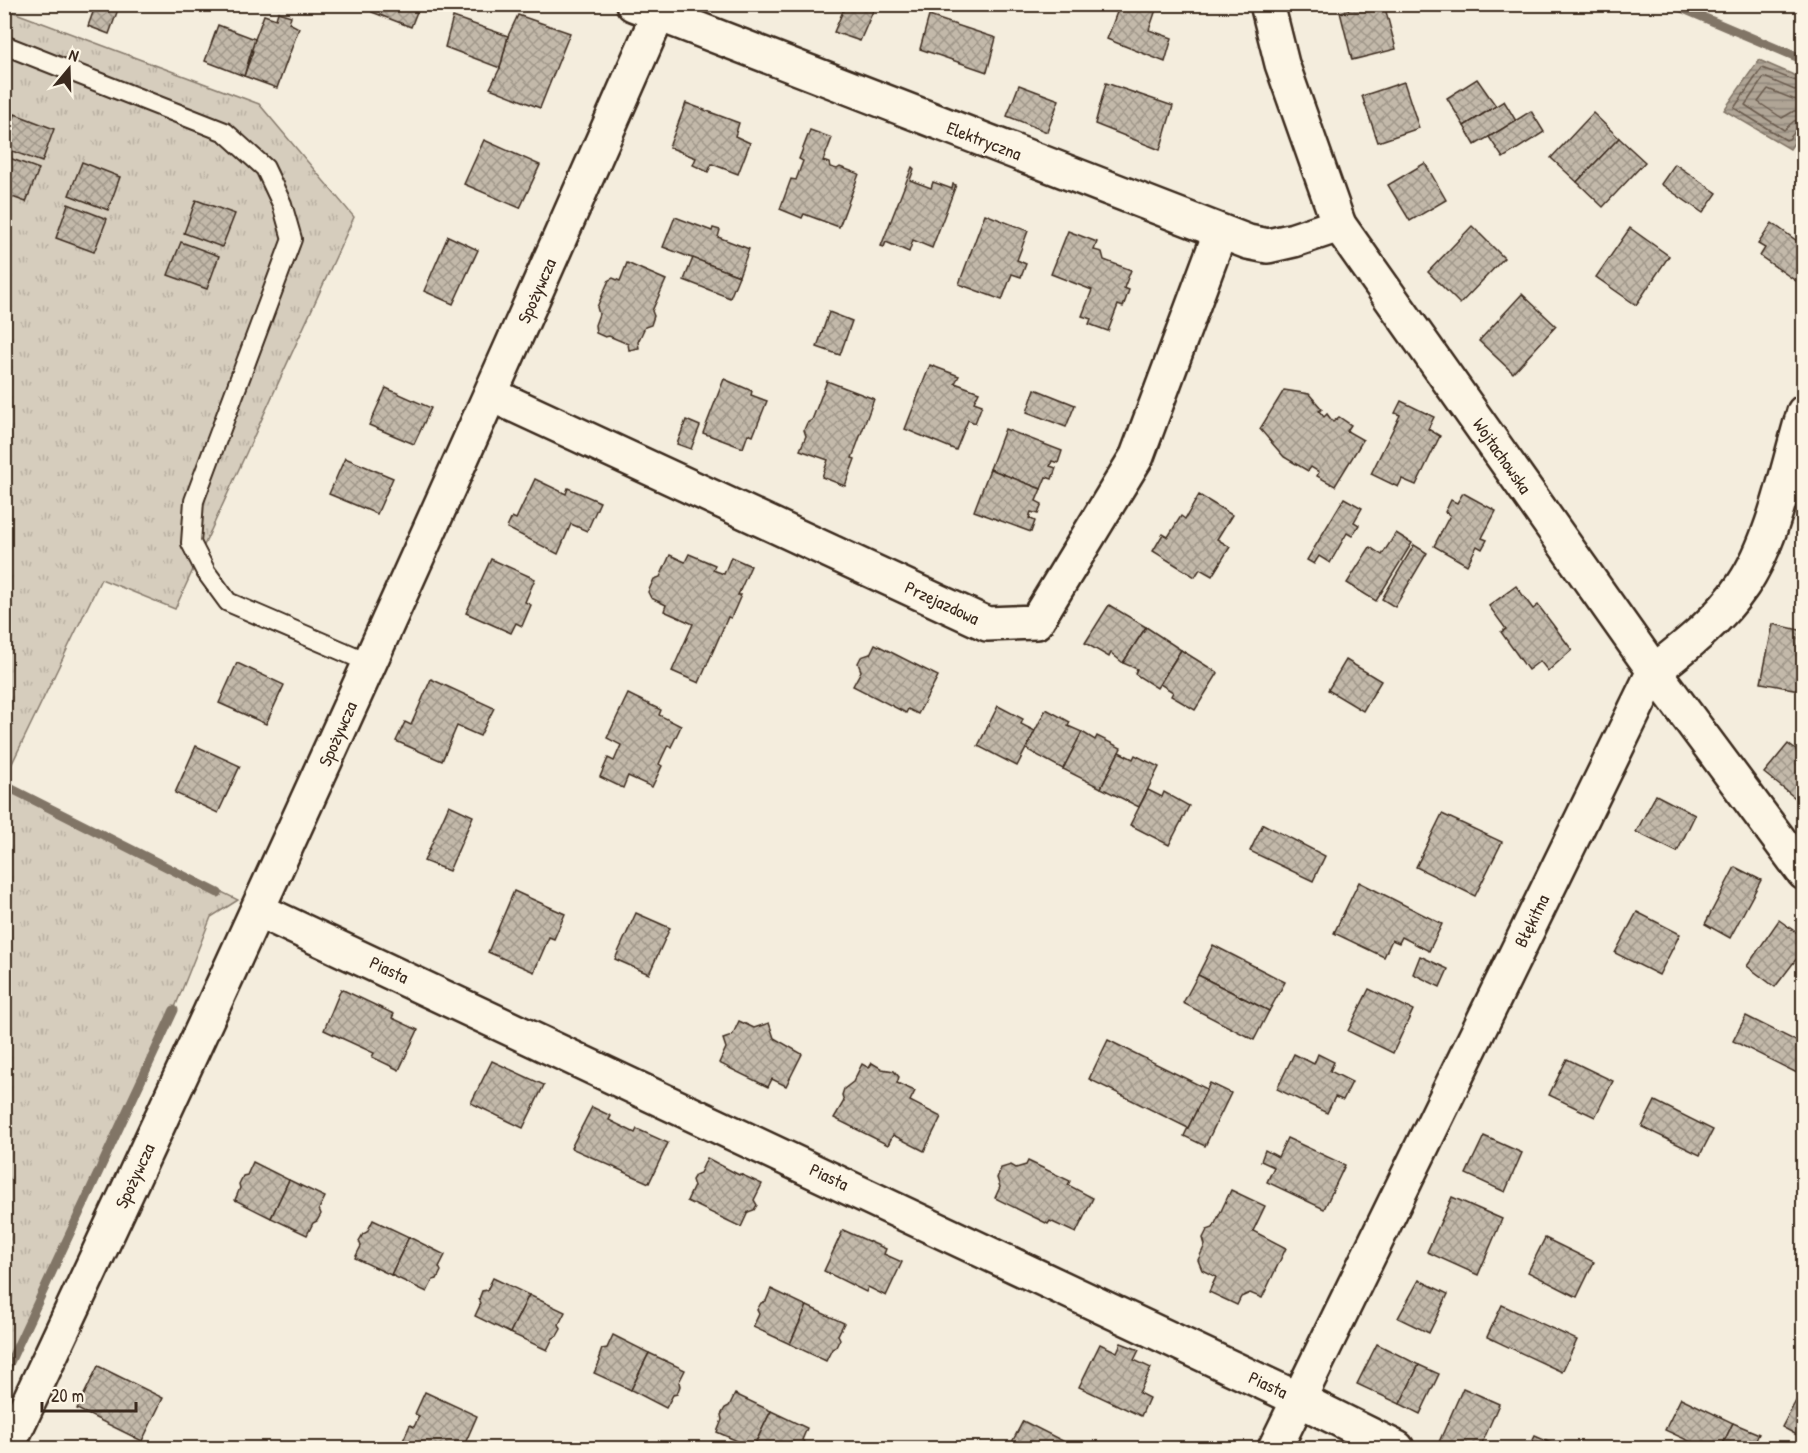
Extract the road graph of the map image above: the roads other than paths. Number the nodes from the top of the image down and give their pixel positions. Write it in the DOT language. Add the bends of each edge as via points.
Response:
graph roads {
  1 [pos="1267,4"];
  2 [pos="645,10"];
  3 [pos="4,45"];
  4 [pos="1339,225"];
  5 [pos="1220,233"];
  6 [pos="492,395"];
  7 [pos="1803,412"];
  8 [pos="370,663"];
  9 [pos="1654,671"];
  10 [pos="1803,873"];
  11 [pos="258,910"];
  12 [pos="1298,1399"];
  13 [pos="7,1449"];
  14 [pos="1275,1449"];
  15 [pos="1397,1449"];
  1 -- 4 [label="street, Wojtachowska" via="1282,64"];
  2 -- 5 [label="street, Elektryczna"];
  2 -- 6 [label="street, Spożywcza"];
  3 -- 8 [label="lane" via="225,132 265,168 282,204 292,239 194,501 191,543 228,602"];
  4 -- 5 [label="street, Elektryczna" via="1268,246"];
  4 -- 9 [label="street, Wojtachowska"];
  5 -- 6 [label="street, Przejazdowa" via="1137,456 1036,622 987,624"];
  6 -- 8 [label="street, Spożywcza"];
  7 -- 9 [label="street, Błękitna" via="1767,537 1743,585 1703,632"];
  8 -- 11 [label="street, Spożywcza"];
  9 -- 10 [label="street, Wojtachowska"];
  9 -- 12 [label="street, Błękitna"];
  11 -- 12 [label="street, Piasta"];
  11 -- 13 [label="street, Spożywcza"];
  12 -- 14 [label="street, Błękitna"];
  12 -- 15 [label="street, Piasta"];
}
